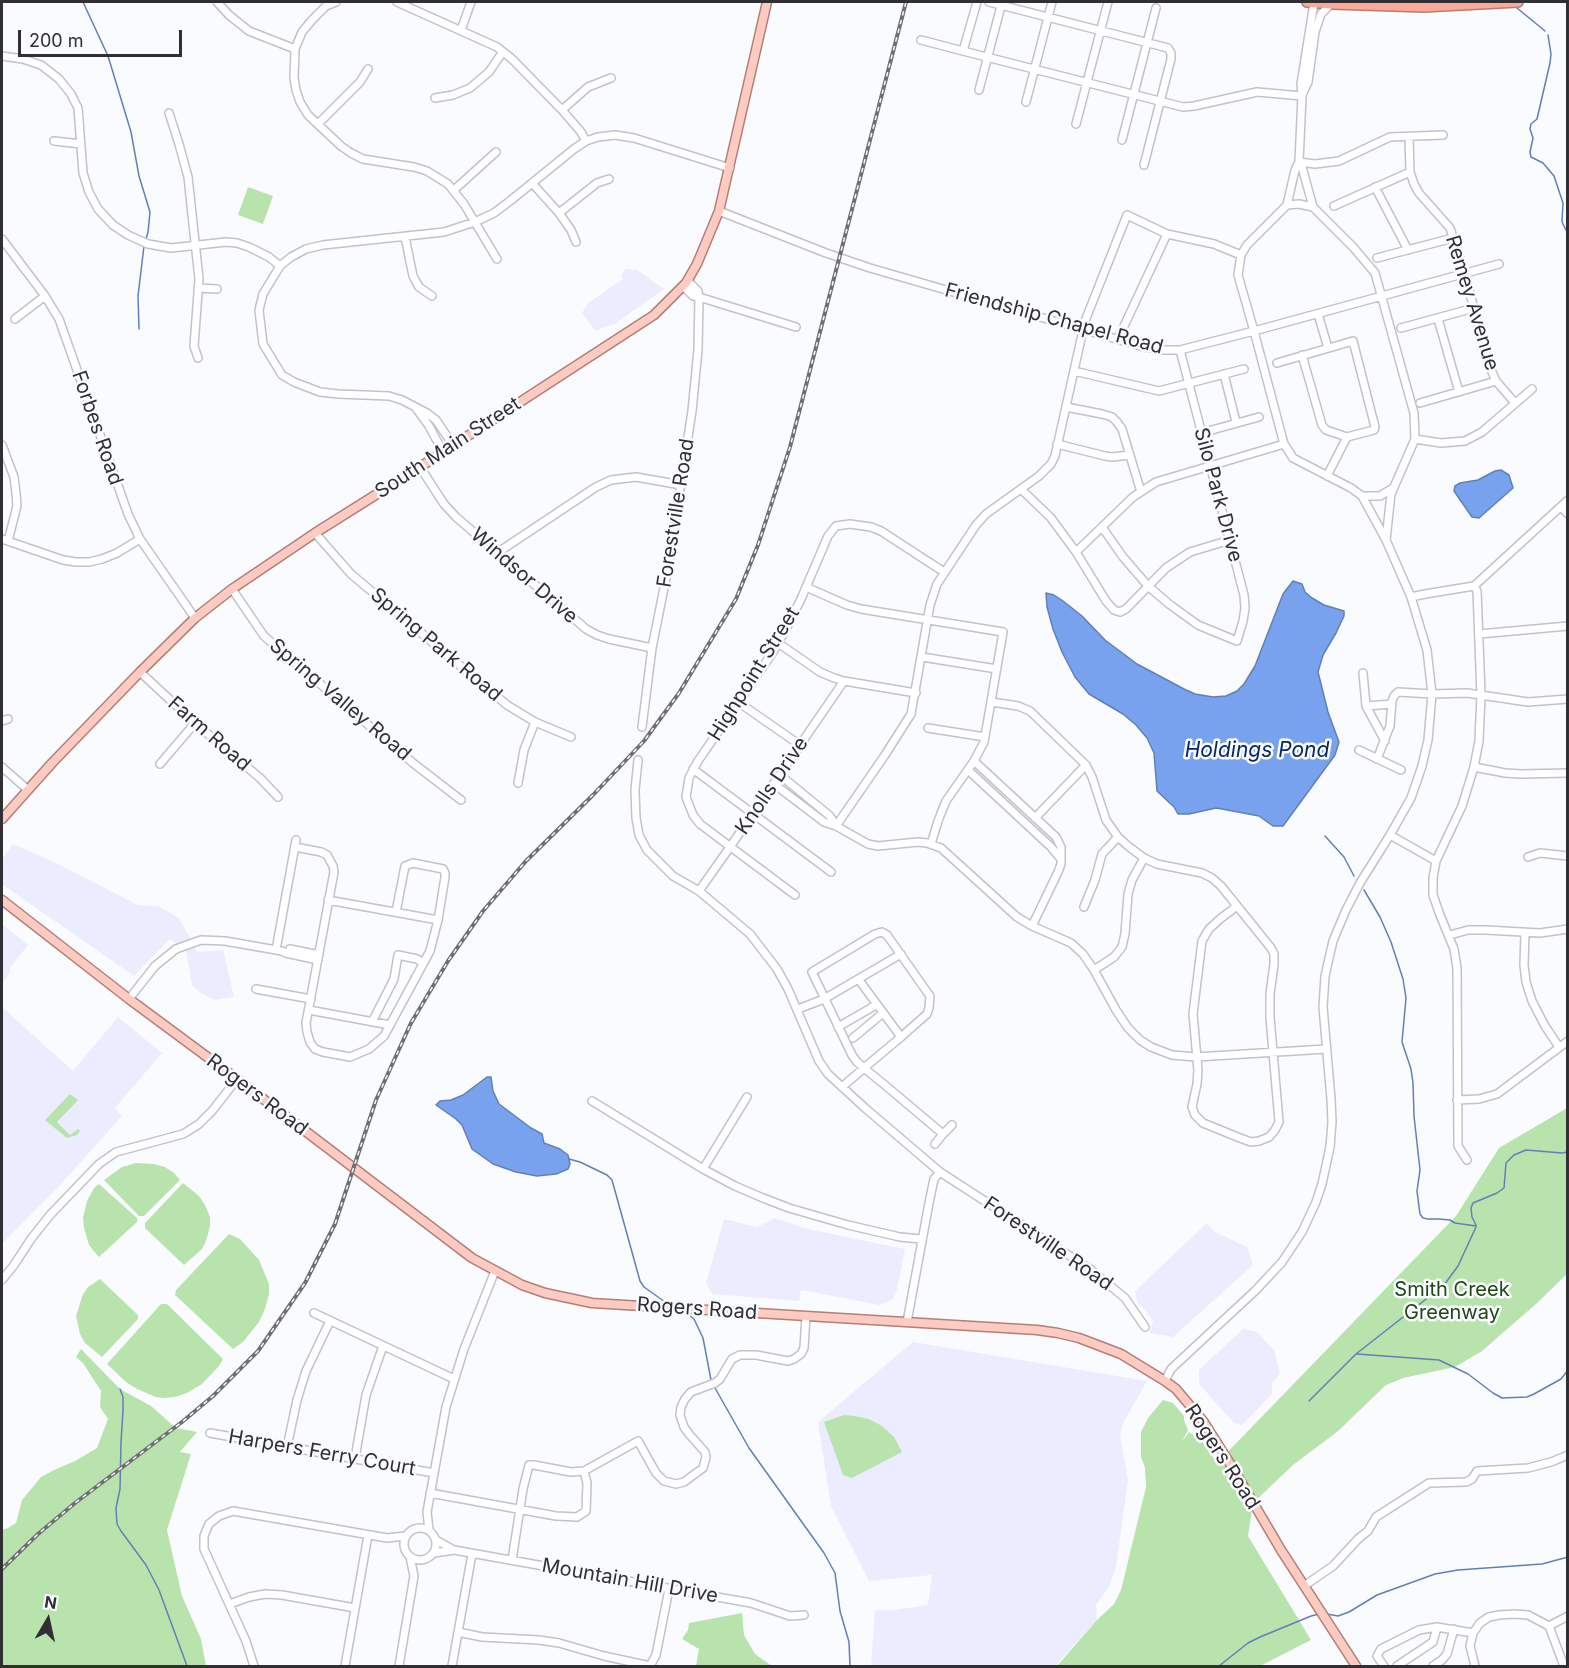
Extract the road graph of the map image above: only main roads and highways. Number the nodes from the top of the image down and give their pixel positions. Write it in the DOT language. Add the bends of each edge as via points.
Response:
graph roads {
  1 [pos="767,2"];
  2 [pos="1312,2"];
  3 [pos="1518,2"];
  4 [pos="1489,3"];
  5 [pos="2,819"];
  6 [pos="2,900"];
  7 [pos="1356,1666"];
  1 -- 5 [label="main road, South Main Street" via="719,211 686,283 654,315 315,533 195,618"];
  2 -- 4 [label="highway" via="1424,7"];
  3 -- 4 [label="highway"];
  6 -- 7 [label="main road, Rogers Road" via="472,1258 522,1285 592,1303 1058,1333 1121,1354 1176,1389 1201,1418"];
}
